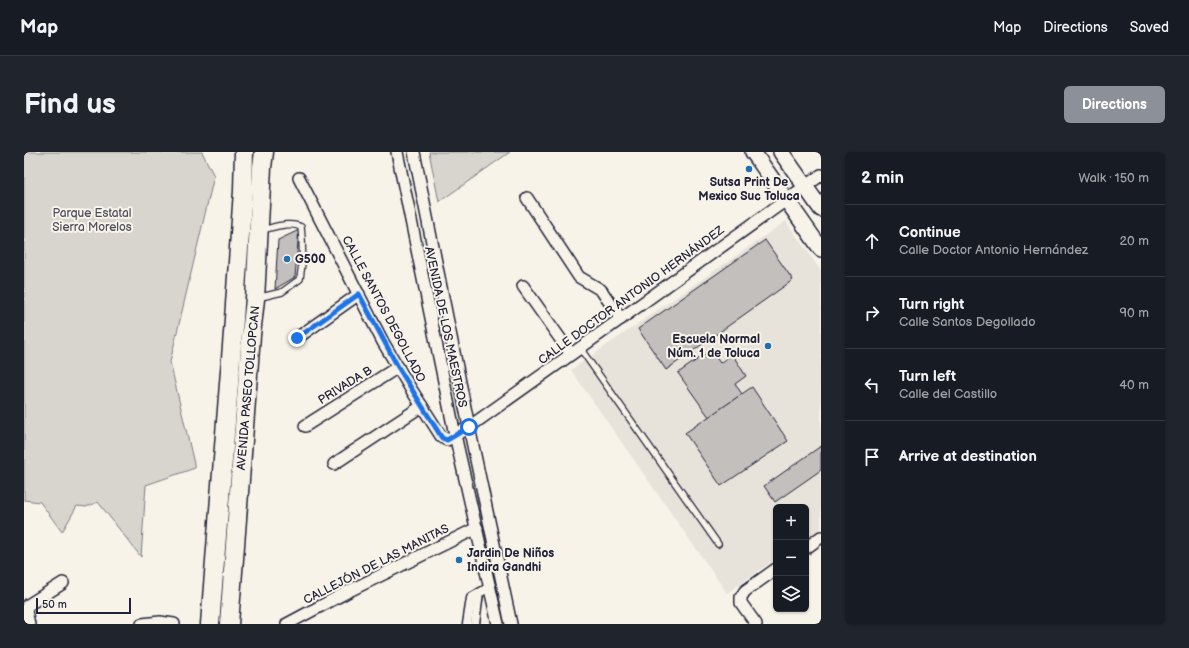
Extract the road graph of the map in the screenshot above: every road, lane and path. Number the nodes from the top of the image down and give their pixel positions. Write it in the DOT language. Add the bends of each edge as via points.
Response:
graph roads {
  1 [pos="244,152"];
  2 [pos="272,152"];
  3 [pos="397,152"];
  4 [pos="414,152"];
  5 [pos="753,152"];
  6 [pos="781,152"];
  7 [pos="263,160"];
  8 [pos="821,175"];
  9 [pos="299,178"];
  10 [pos="805,187"];
  11 [pos="527,198"];
  12 [pos="787,200"];
  13 [pos="821,209"];
  14 [pos="258,231"];
  15 [pos="821,249"];
  16 [pos="523,286"];
  17 [pos="359,294"];
  18 [pos="255,299"];
  19 [pos="621,319"];
  20 [pos="297,338"];
  21 [pos="575,351"];
  22 [pos="398,367"];
  23 [pos="422,406"];
  24 [pos="305,426"];
  25 [pos="469,427"];
  26 [pos="455,435"];
  27 [pos="334,464"];
  28 [pos="477,528"];
  29 [pos="821,537"];
  30 [pos="718,544"];
  31 [pos="809,546"];
  32 [pos="773,571"];
  33 [pos="63,583"];
  34 [pos="491,586"];
  35 [pos="479,594"];
  36 [pos="29,624"];
  37 [pos="142,624"];
  38 [pos="174,624"];
  39 [pos="210,624"];
  40 [pos="228,624"];
  41 [pos="287,624"];
  42 [pos="467,624"];
  43 [pos="475,624"];
  44 [pos="498,624"];
  45 [pos="511,624"];
  46 [pos="756,624"];
  1 -- 39 [label="highway, AVENIDA PASEO TOLLOPCAN" via="233,333"];
  2 -- 7 [label="highway"];
  3 -- 26 [label="street, AVENIDA DE LOS MAESTROS"];
  4 -- 25 [label="street, AVENIDA DE LOS MAESTROS"];
  5 -- 12 [label="main road"];
  6 -- 10 [label="main road"];
  7 -- 14 [label="highway, AVENIDA PASEO TOLLOPCAN"];
  8 -- 10 [label="street, CALLE DOCTOR ANTONIO HERNÁNDEZ"];
  9 -- 17 [label="street, CALLE SANTOS DEGOLLADO"];
  10 -- 12 [label="street, CALLE DOCTOR ANTONIO HERNÁNDEZ"];
  10 -- 13 [label="main road"];
  11 -- 19 [label="street" via="579,277 601,290"];
  12 -- 15 [label="main road"];
  12 -- 19 [label="street, CALLE DOCTOR ANTONIO HERNÁNDEZ"];
  14 -- 18 [label="highway, AVENIDA PASEO TOLLOPCAN"];
  14 -- 18 [label="lane" via="297,225 301,227 303,239 300,280 282,292"];
  16 -- 21 [label="street"];
  17 -- 20 [label="street"];
  17 -- 22 [label="street, CALLE SANTOS DEGOLLADO"];
  18 -- 40 [label="highway, AVENIDA PASEO TOLLOPCAN"];
  19 -- 21 [label="street, CALLE DOCTOR ANTONIO HERNÁNDEZ"];
  21 -- 25 [label="street, CALLE DOCTOR ANTONIO HERNÁNDEZ"];
  21 -- 30 [label="lane"];
  22 -- 23 [label="street, CALLE SANTOS DEGOLLADO"];
  22 -- 24 [label="street, PRIVADA B"];
  23 -- 26 [label="street, CALLE SANTOS DEGOLLADO" via="442,438 447,440"];
  23 -- 27 [label="street"];
  25 -- 26 [label="street, CALLE DOCTOR ANTONIO HERNÁNDEZ"];
  25 -- 45 [label="street, AVENIDA DE LOS MAESTROS"];
  26 -- 28 [label="street, AVENIDA DE LOS MAESTROS"];
  28 -- 34 [label="street, AVENIDA DE LOS MAESTROS"];
  28 -- 41 [label="street, CALLEJÓN DE LAS MANITAS"];
  29 -- 31 [label="street"];
  32 -- 46 [label="street" via="740,597 741,604"];
  33 -- 36 [label="street" via="28,605 26,611"];
  34 -- 35 [label="street"];
  34 -- 44 [label="street, AVENIDA DE LOS MAESTROS"];
  35 -- 42 [label="street" via="471,598"];
  35 -- 43 [label="street"];
  37 -- 38 [label="street"];
}
